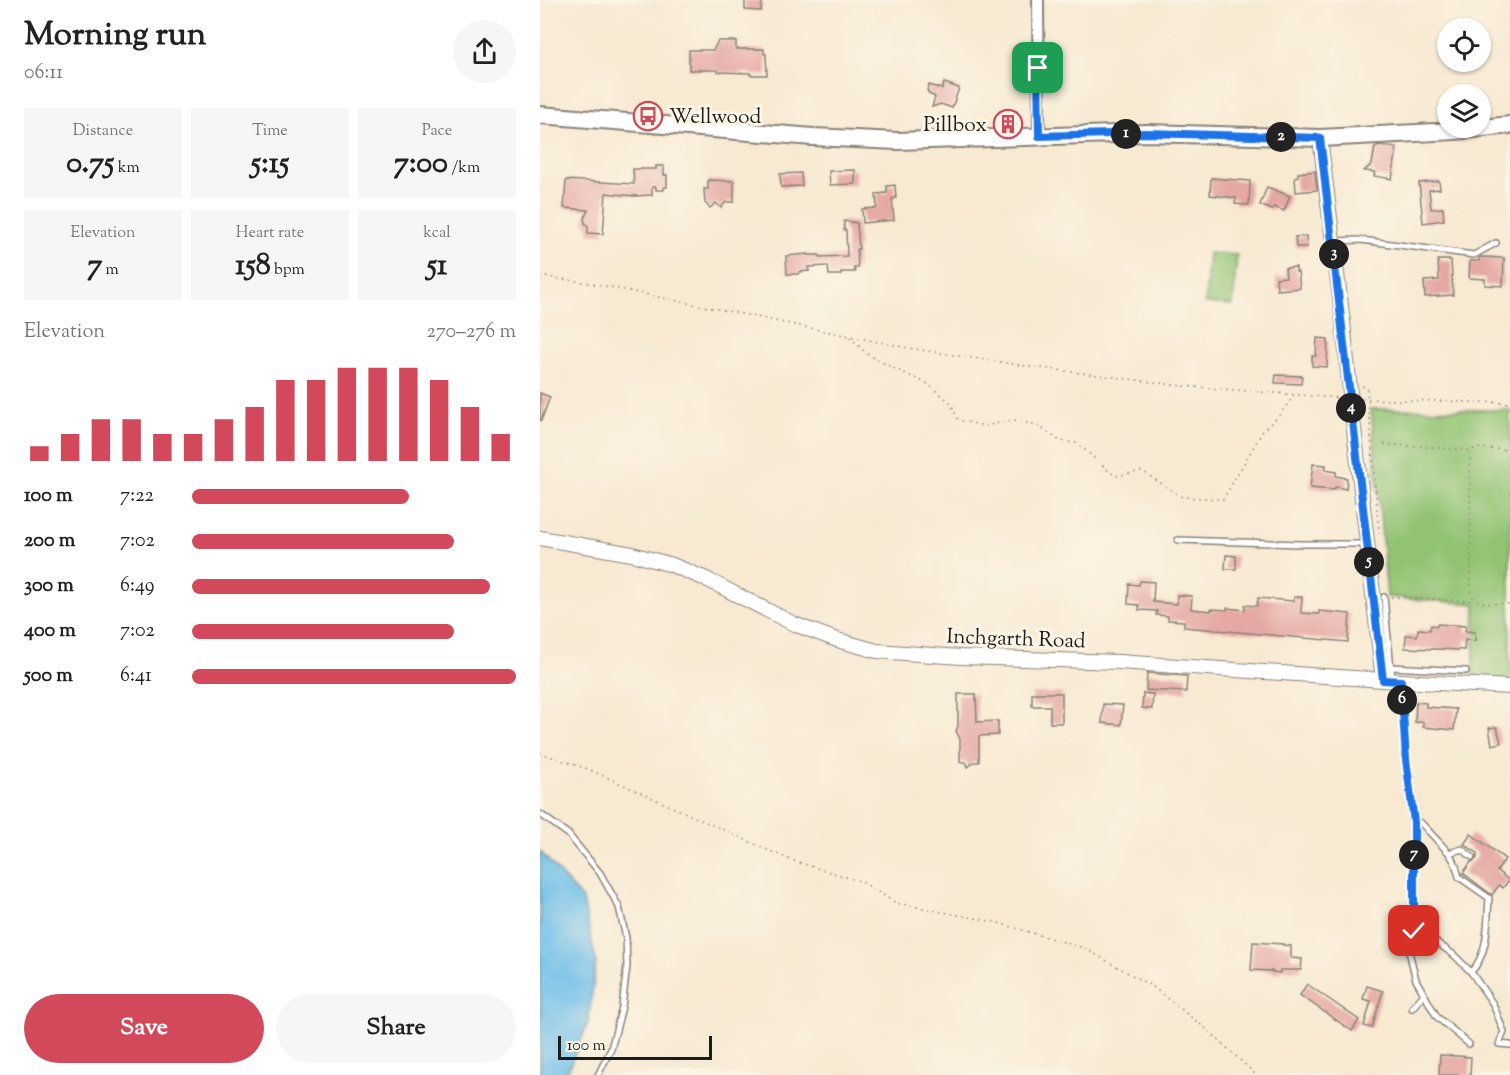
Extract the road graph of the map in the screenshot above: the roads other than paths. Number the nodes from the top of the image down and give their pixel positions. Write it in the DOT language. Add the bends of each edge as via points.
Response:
graph roads {
  1 [pos="1038,0"];
  2 [pos="540,115"];
  3 [pos="1510,125"];
  4 [pos="1039,136"];
  5 [pos="1320,138"];
  6 [pos="1333,241"];
  7 [pos="1496,243"];
  8 [pos="540,538"];
  9 [pos="1178,540"];
  10 [pos="1373,541"];
  11 [pos="1384,597"];
  12 [pos="1466,671"];
  13 [pos="1392,677"];
  14 [pos="1510,687"];
  15 [pos="540,814"];
  16 [pos="1414,822"];
  17 [pos="1449,853"];
  18 [pos="1472,856"];
  19 [pos="1414,931"];
  20 [pos="1471,972"];
  21 [pos="1424,994"];
  22 [pos="1412,1008"];
  23 [pos="1469,1044"];
  24 [pos="1510,1045"];
  25 [pos="598,1075"];
  1 -- 4 [label="street"];
  2 -- 4 [label="main road" via="907,141"];
  3 -- 5 [label="main road"];
  4 -- 5 [label="main road" via="1146,133"];
  5 -- 6 [label="street"];
  6 -- 7 [label="lane" via="1361,240 1474,255"];
  6 -- 10 [label="street, bridge"];
  8 -- 13 [label="street, Inchgarth Road" via="672,565 794,624 877,651"];
  9 -- 10 [label="lane" via="1300,544"];
  10 -- 13 [label="street"];
  11 -- 13 [label="lane"];
  12 -- 13 [label="lane"];
  13 -- 14 [label="street, Inchgarth Road"];
  13 -- 16 [label="lane"];
  15 -- 25 [label="lane" via="568,834 600,873 619,908 626,938 622,1007 611,1049"];
  16 -- 17 [label="lane" via="1421,823"];
  16 -- 19 [label="lane"];
  17 -- 18 [label="lane" via="1462,849"];
  17 -- 20 [label="lane" via="1459,877 1489,898 1485,946"];
  19 -- 20 [label="lane" via="1432,939"];
  19 -- 21 [label="lane" via="1407,944 1416,980"];
  20 -- 24 [label="lane" via="1501,1023 1504,1032 1499,1044"];
  21 -- 22 [label="lane"];
  21 -- 23 [label="lane" via="1437,1017"];
}
